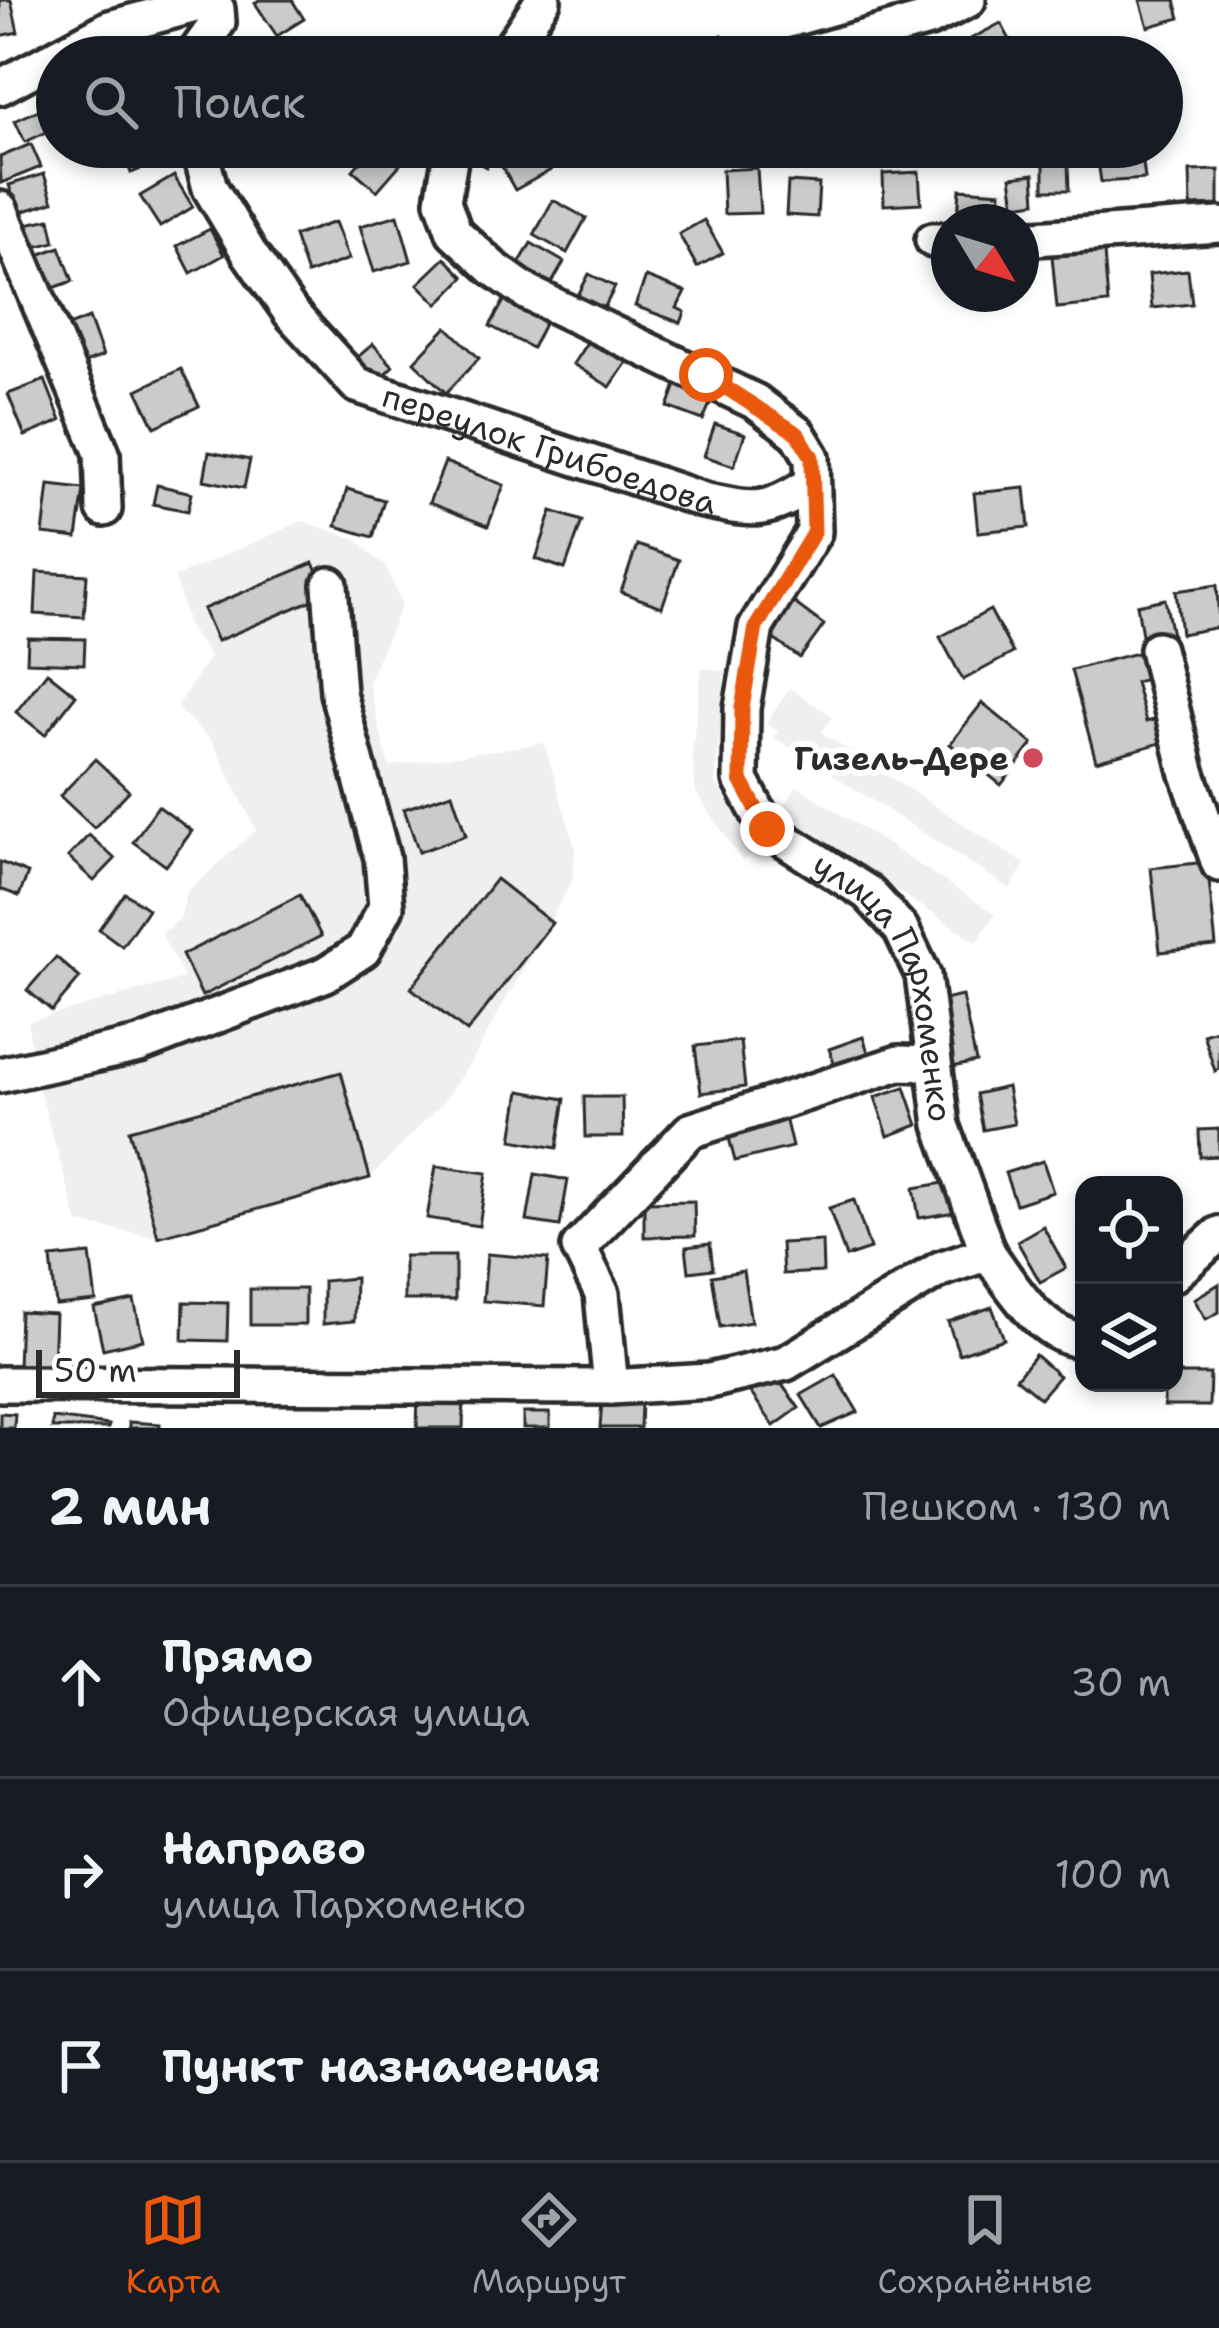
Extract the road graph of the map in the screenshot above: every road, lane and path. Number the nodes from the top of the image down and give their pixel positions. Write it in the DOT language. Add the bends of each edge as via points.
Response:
graph roads {
  1 [pos="542,0"];
  2 [pos="968,0"];
  3 [pos="95,36"];
  4 [pos="208,36"];
  5 [pos="519,36"];
  6 [pos="870,36"];
  7 [pos="36,68"];
  8 [pos="0,87"];
  9 [pos="205,168"];
  10 [pos="448,168"];
  11 [pos="0,209"];
  12 [pos="1219,225"];
  13 [pos="1039,238"];
  14 [pos="811,484"];
  15 [pos="104,508"];
  16 [pos="330,585"];
  17 [pos="1157,649"];
  18 [pos="1219,864"];
  19 [pos="932,1064"];
  20 [pos="0,1075"];
  21 [pos="1219,1234"];
  22 [pos="988,1253"];
  23 [pos="1183,1266"];
  24 [pos="1075,1340"];
  25 [pos="0,1384"];
  26 [pos="611,1388"];
  1 -- 5 [label="street"];
  2 -- 6 [label="street"];
  3 -- 4 [label="street" via="206,2 218,22"];
  7 -- 8 [label="street"];
  9 -- 14 [label="street, переулок Грибоедова" via="291,313 357,385 737,508 781,504"];
  10 -- 14 [label="street" via="443,201 454,232 528,293 756,402 798,434 812,457"];
  11 -- 15 [label="street" via="102,453"];
  12 -- 13 [label="street"];
  14 -- 19 [label="street, улица Пархоменко" via="814,532 756,627 742,708 741,780 767,829 868,893 902,929 923,976"];
  16 -- 20 [label="street" via="338,693 382,858 386,908 363,950 326,974 139,1045"];
  17 -- 18 [label="street"];
  19 -- 22 [label="street, улица Пархоменко" via="942,1125"];
  19 -- 26 [label="street" via="899,1064 690,1131 579,1246 602,1294"];
  21 -- 23 [label="street"];
  22 -- 24 [label="street, улица Пархоменко" via="1030,1309"];
  22 -- 26 [label="street" via="940,1269 785,1363 709,1381"];
  25 -- 26 [label="street"];
}
